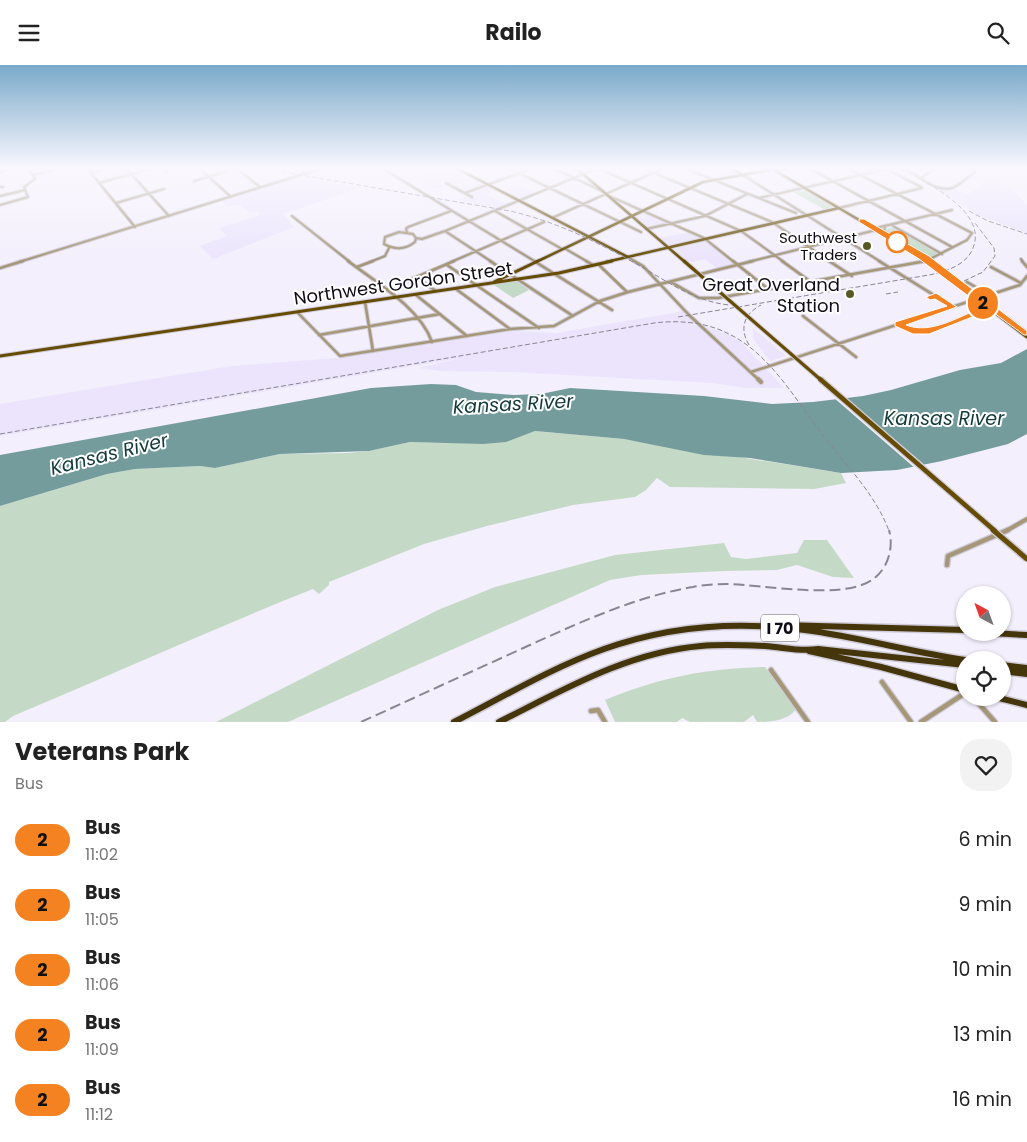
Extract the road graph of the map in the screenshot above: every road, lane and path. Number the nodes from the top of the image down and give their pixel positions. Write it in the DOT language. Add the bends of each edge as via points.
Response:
graph roads {
  1 [pos="24,199"];
  2 [pos="113,199"];
  3 [pos="131,199"];
  4 [pos="152,199"];
  5 [pos="226,199"];
  6 [pos="432,199"];
  7 [pos="515,199"];
  8 [pos="524,199"];
  9 [pos="570,199"];
  10 [pos="596,199"];
  11 [pos="611,199"];
  12 [pos="617,199"];
  13 [pos="667,199"];
  14 [pos="669,199"];
  15 [pos="717,199"];
  16 [pos="737,199"];
  17 [pos="761,199"];
  18 [pos="780,199"];
  19 [pos="823,199"];
  20 [pos="864,199"];
  21 [pos="878,199"];
  22 [pos="906,199"];
  23 [pos="519,201"];
  24 [pos="868,201"];
  25 [pos="116,203"];
  26 [pos="728,203"];
  27 [pos="0,205"];
  28 [pos="582,205"];
  29 [pos="839,208"];
  30 [pos="644,210"];
  31 [pos="952,210"];
  32 [pos="452,211"];
  33 [pos="495,211"];
  34 [pos="796,213"];
  35 [pos="937,214"];
  36 [pos="706,215"];
  37 [pos="806,215"];
  38 [pos="169,216"];
  39 [pos="292,216"];
  40 [pos="631,216"];
  41 [pos="552,217"];
  42 [pos="470,221"];
  43 [pos="544,222"];
  44 [pos="617,222"];
  45 [pos="908,222"];
  46 [pos="673,223"];
  47 [pos="774,223"];
  48 [pos="892,226"];
  49 [pos="135,227"];
  50 [pos="886,227"];
  51 [pos="527,229"];
  52 [pos="646,229"];
  53 [pos="876,229"];
  54 [pos="445,231"];
  55 [pos="741,231"];
  56 [pos="407,232"];
  57 [pos="641,232"];
  58 [pos="588,236"];
  59 [pos="416,238"];
  60 [pos="844,238"];
  61 [pos="706,239"];
  62 [pos="501,240"];
  63 [pos="896,240"];
  64 [pos="810,247"];
  65 [pos="952,247"];
  66 [pos="389,248"];
  67 [pos="563,248"];
  68 [pos="668,248"];
  69 [pos="475,252"];
  70 [pos="943,254"];
  71 [pos="775,256"];
  72 [pos="628,257"];
  73 [pos="1021,259"];
  74 [pos="536,261"];
  75 [pos="447,265"];
  76 [pos="596,265"];
  77 [pos="739,265"];
  78 [pos="357,267"];
  79 [pos="991,267"];
  80 [pos="1027,267"];
  81 [pos="0,268"];
  82 [pos="893,269"];
  83 [pos="509,274"];
  84 [pos="556,274"];
  85 [pos="852,276"];
  86 [pos="1027,276"];
  87 [pos="417,277"];
  88 [pos="517,280"];
  89 [pos="671,282"];
  90 [pos="811,282"];
  91 [pos="967,282"];
  92 [pos="1021,283"];
  93 [pos="490,284"];
  94 [pos="661,285"];
  95 [pos="477,286"];
  96 [pos="456,289"];
  97 [pos="768,289"];
  98 [pos="386,291"];
  99 [pos="436,292"];
  100 [pos="628,292"];
  101 [pos="416,295"];
  102 [pos="990,295"];
  103 [pos="394,298"];
  104 [pos="600,301"];
  105 [pos="365,302"];
  106 [pos="953,307"];
  107 [pos="990,307"];
  108 [pos="612,310"];
  109 [pos="297,312"];
  110 [pos="440,314"];
  111 [pos="573,316"];
  112 [pos="803,316"];
  113 [pos="421,317"];
  114 [pos="898,324"];
  115 [pos="370,326"];
  116 [pos="540,328"];
  117 [pos="510,329"];
  118 [pos="319,335"];
  119 [pos="1027,335"];
  120 [pos="468,336"];
  121 [pos="432,343"];
  122 [pos="838,343"];
  123 [pos="373,351"];
  124 [pos="0,356"];
  125 [pos="856,357"];
  126 [pos="751,372"];
  127 [pos="761,382"];
  128 [pos="1027,519"];
  129 [pos="1027,559"];
  130 [pos="947,565"];
  131 [pos="748,626"];
  132 [pos="956,630"];
  133 [pos="1011,634"];
  134 [pos="1027,635"];
  135 [pos="807,651"];
  136 [pos="956,661"];
  137 [pos="956,661"];
  138 [pos="1011,666"];
  139 [pos="1027,669"];
  140 [pos="771,670"];
  141 [pos="1011,672"];
  142 [pos="1027,674"];
  143 [pos="882,682"];
  144 [pos="956,688"];
  145 [pos="956,697"];
  146 [pos="1011,701"];
  147 [pos="1027,705"];
  148 [pos="981,706"];
  149 [pos="591,711"];
  150 [pos="454,722"];
  151 [pos="499,722"];
  152 [pos="605,722"];
  153 [pos="808,722"];
  154 [pos="911,722"];
  155 [pos="921,722"];
  156 [pos="995,722"];
  1 -- 27 [label="street"];
  2 -- 25 [label="street"];
  3 -- 25 [label="street"];
  4 -- 38 [label="street"];
  5 -- 38 [label="street"];
  6 -- 32 [label="street"];
  7 -- 23 [label="main road"];
  8 -- 23 [label="street"];
  9 -- 28 [label="street"];
  10 -- 28 [label="street"];
  11 -- 40 [label="main road"];
  12 -- 30 [label="street"];
  13 -- 30 [label="main road"];
  14 -- 36 [label="street"];
  15 -- 26 [label="street"];
  16 -- 26 [label="street"];
  17 -- 34 [label="street"];
  18 -- 37 [label="street"];
  19 -- 29 [label="main road"];
  20 -- 24 [label="street"];
  21 -- 24 [label="street"];
  22 -- 35 [label="street"];
  23 -- 33 [label="street"];
  23 -- 41 [label="main road"];
  24 -- 29 [label="street"];
  24 -- 45 [label="street"];
  25 -- 49 [label="street"];
  26 -- 36 [label="street"];
  26 -- 47 [label="street"];
  28 -- 41 [label="street"];
  28 -- 44 [label="street"];
  29 -- 37 [label="main road, Northwest Gordon Street"];
  29 -- 53 [label="main road"];
  30 -- 40 [label="main road"];
  30 -- 46 [label="street"];
  31 -- 35 [label="street"];
  32 -- 42 [label="street"];
  32 -- 56 [label="street" via="408,227"];
  33 -- 42 [label="street"];
  33 -- 51 [label="street"];
  35 -- 45 [label="street"];
  35 -- 65 [label="street" via="972,234"];
  36 -- 46 [label="street"];
  36 -- 55 [label="street"];
  37 -- 47 [label="main road, Northwest Gordon Street"];
  37 -- 60 [label="street"];
  38 -- 49 [label="street"];
  39 -- 78 [label="street"];
  40 -- 44 [label="main road"];
  40 -- 52 [label="main road"];
  41 -- 58 [label="main road"];
  42 -- 54 [label="street"];
  42 -- 62 [label="street"];
  43 -- 51 [label="street"];
  44 -- 57 [label="street"];
  44 -- 58 [label="main road"];
  45 -- 48 [label="street"];
  45 -- 65 [label="street"];
  46 -- 52 [label="street"];
  46 -- 61 [label="street"];
  47 -- 55 [label="main road, Northwest Gordon Street"];
  47 -- 64 [label="street"];
  48 -- 50 [label="street"];
  48 -- 70 [label="street"];
  49 -- 81 [label="street"];
  50 -- 53 [label="street"];
  50 -- 63 [label="street" via="884,231"];
  51 -- 62 [label="street"];
  51 -- 67 [label="street"];
  52 -- 68 [label="main road"];
  53 -- 60 [label="street"];
  53 -- 63 [label="main road"];
  54 -- 59 [label="street"];
  54 -- 69 [label="street"];
  55 -- 61 [label="main road, Northwest Gordon Street"];
  55 -- 71 [label="street"];
  56 -- 59 [label="street"];
  56 -- 66 [label="street" via="385,237 383,243"];
  58 -- 67 [label="main road"];
  58 -- 72 [label="main road"];
  59 -- 66 [label="street" via="408,247"];
  60 -- 64 [label="street"];
  60 -- 82 [label="street"];
  61 -- 68 [label="main road, Northwest Gordon Street"];
  61 -- 77 [label="street"];
  62 -- 69 [label="street"];
  62 -- 74 [label="street"];
  63 -- 107 [label="main road, bridge"];
  64 -- 71 [label="street"];
  64 -- 85 [label="street"];
  65 -- 70 [label="street"];
  66 -- 78 [label="street" via="385,256"];
  67 -- 74 [label="main road"];
  67 -- 76 [label="street"];
  68 -- 72 [label="main road, Northwest Gordon Street"];
  68 -- 129 [label="main road, bridge"];
  69 -- 75 [label="street"];
  69 -- 83 [label="street"];
  70 -- 82 [label="street" via="922,263"];
  71 -- 77 [label="street"];
  71 -- 90 [label="street"];
  72 -- 76 [label="main road, Northwest Gordon Street"];
  72 -- 94 [label="street" via="643,266"];
  73 -- 80 [label="street"];
  74 -- 83 [label="main road"];
  74 -- 84 [label="street"];
  75 -- 87 [label="street"];
  75 -- 95 [label="street"];
  76 -- 84 [label="main road, Northwest Gordon Street"];
  76 -- 100 [label="street"];
  77 -- 89 [label="street"];
  77 -- 97 [label="street"];
  78 -- 98 [label="street"];
  79 -- 92 [label="street"];
  82 -- 85 [label="street"];
  82 -- 106 [label="street"];
  83 -- 88 [label="street"];
  83 -- 93 [label="main road"];
  84 -- 88 [label="main road, Northwest Gordon Street"];
  84 -- 104 [label="street"];
  85 -- 90 [label="street"];
  86 -- 92 [label="street"];
  87 -- 98 [label="street"];
  87 -- 99 [label="street"];
  88 -- 93 [label="main road, Northwest Gordon Street"];
  88 -- 111 [label="street"];
  89 -- 94 [label="street"];
  89 -- 97 [label="street" via="692,296 706,299"];
  90 -- 97 [label="street"];
  91 -- 102 [label="street"];
  92 -- 102 [label="street"];
  93 -- 95 [label="main road, Northwest Gordon Street"];
  94 -- 100 [label="street"];
  94 -- 126 [label="street"];
  95 -- 96 [label="main road, Northwest Gordon Street"];
  95 -- 116 [label="street"];
  96 -- 99 [label="main road, Northwest Gordon Street"];
  96 -- 117 [label="street"];
  98 -- 103 [label="street"];
  99 -- 101 [label="main road, Northwest Gordon Street"];
  100 -- 104 [label="street"];
  101 -- 103 [label="main road, Northwest Gordon Street"];
  101 -- 110 [label="street"];
  102 -- 106 [label="street"];
  103 -- 105 [label="main road, Northwest Gordon Street"];
  103 -- 113 [label="street"];
  104 -- 108 [label="street"];
  104 -- 111 [label="street"];
  105 -- 109 [label="main road, Northwest Gordon Street"];
  105 -- 115 [label="street"];
  106 -- 114 [label="street"];
  107 -- 114 [label="street" via="929,332 913,331"];
  107 -- 119 [label="main road"];
  109 -- 118 [label="street"];
  109 -- 124 [label="main road, Northwest Gordon Street"];
  110 -- 113 [label="street"];
  110 -- 120 [label="street"];
  111 -- 116 [label="street" via="554,326"];
  112 -- 122 [label="street"];
  113 -- 115 [label="street"];
  113 -- 121 [label="street"];
  114 -- 122 [label="street"];
  115 -- 118 [label="street"];
  115 -- 123 [label="street"];
  116 -- 117 [label="street"];
  117 -- 120 [label="street"];
  118 -- 123 [label="street" via="338,356"];
  120 -- 121 [label="street"];
  121 -- 123 [label="street"];
  122 -- 125 [label="street"];
  122 -- 126 [label="street"];
  126 -- 127 [label="street"];
  128 -- 130 [label="street" via="948,556"];
  131 -- 132 [label="highway"];
  131 -- 136 [label="highway, I 70" via="805,630"];
  131 -- 150 [label="highway, I 70" via="700,628 642,638 603,650 574,661"];
  133 -- 134 [label="highway"];
  135 -- 137 [label="highway, I 70" via="818,649"];
  135 -- 144 [label="highway" via="881,667"];
  135 -- 151 [label="highway, I 70" via="766,646 700,646 647,656 596,674"];
  138 -- 139 [label="highway"];
  140 -- 153 [label="street"];
  141 -- 142 [label="highway"];
  143 -- 154 [label="street"];
  145 -- 155 [label="street"];
  146 -- 147 [label="highway"];
  148 -- 156 [label="street"];
  149 -- 152 [label="street" via="598,710"];
}
